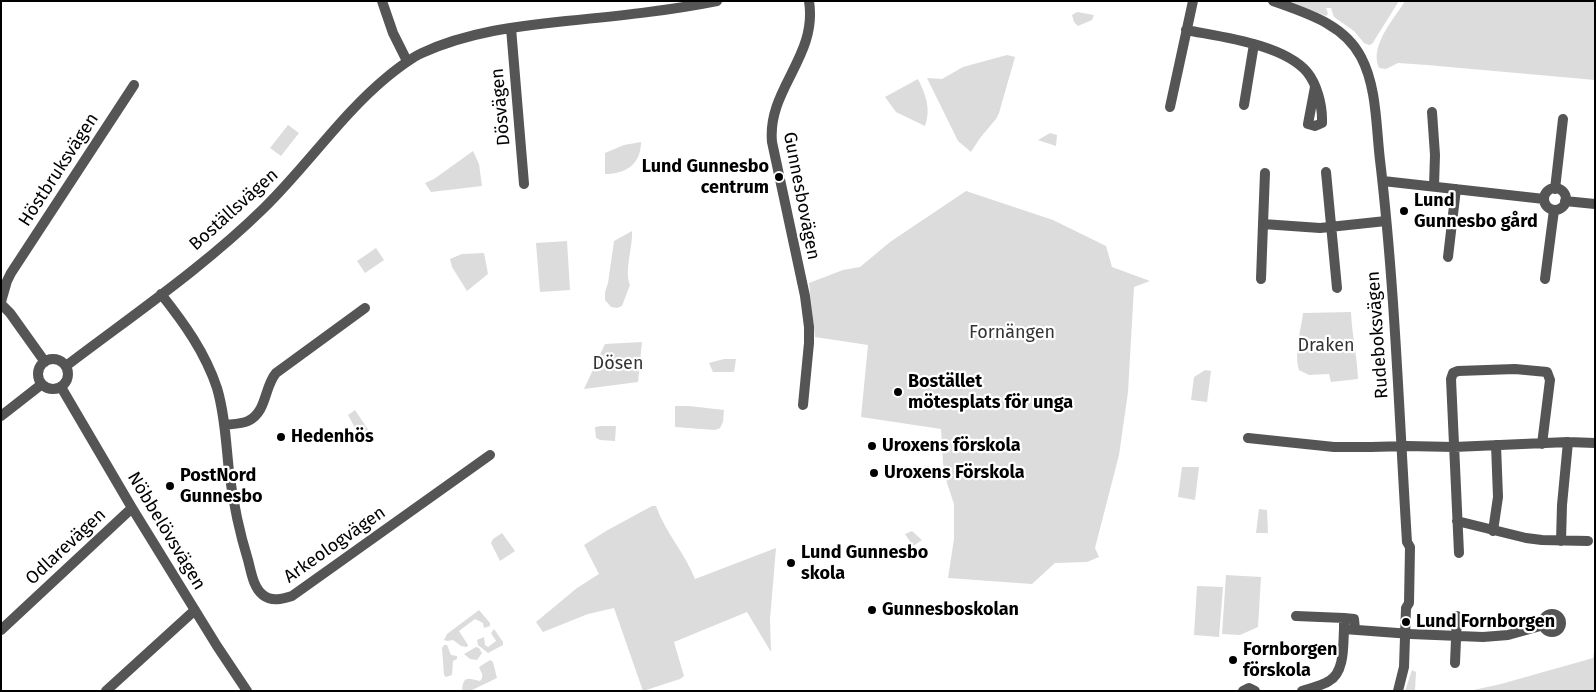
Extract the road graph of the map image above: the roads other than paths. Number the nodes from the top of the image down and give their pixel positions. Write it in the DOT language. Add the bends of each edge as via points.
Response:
graph roads {
  1 [pos="382,1"];
  2 [pos="717,1"];
  3 [pos="809,1"];
  4 [pos="1192,1"];
  5 [pos="1274,1"];
  6 [pos="510,28"];
  7 [pos="1186,30"];
  8 [pos="1254,44"];
  9 [pos="407,61"];
  10 [pos="134,85"];
  11 [pos="1316,87"];
  12 [pos="1244,105"];
  13 [pos="1170,107"];
  14 [pos="1432,112"];
  15 [pos="1563,119"];
  16 [pos="1326,172"];
  17 [pos="1265,173"];
  18 [pos="1382,181"];
  19 [pos="524,184"];
  20 [pos="1434,186"];
  21 [pos="1456,189"];
  22 [pos="1555,189"];
  23 [pos="1544,199"];
  24 [pos="1566,201"];
  25 [pos="1595,204"];
  26 [pos="1554,210"];
  27 [pos="1386,221"];
  28 [pos="1263,224"];
  29 [pos="1332,227"];
  30 [pos="1448,257"];
  31 [pos="1261,279"];
  32 [pos="1546,279"];
  33 [pos="1336,288"];
  34 [pos="162,294"];
  35 [pos="1,303"];
  36 [pos="365,308"];
  37 [pos="45,362"];
  38 [pos="66,366"];
  39 [pos="42,384"];
  40 [pos="61,387"];
  41 [pos="803,404"];
  42 [pos="1,416"];
  43 [pos="224,425"];
  44 [pos="1248,438"];
  45 [pos="1568,442"];
  46 [pos="1595,443"];
  47 [pos="1542,444"];
  48 [pos="1496,445"];
  49 [pos="1401,446"];
  50 [pos="1454,447"];
  51 [pos="490,455"];
  52 [pos="132,508"];
  53 [pos="1457,522"];
  54 [pos="1493,531"];
  55 [pos="1561,541"];
  56 [pos="1588,541"];
  57 [pos="1459,553"];
  58 [pos="195,610"];
  59 [pos="1296,616"];
  60 [pos="1457,616"];
  61 [pos="1544,625"];
  62 [pos="1350,629"];
  63 [pos="1,630"];
  64 [pos="1406,634"];
  65 [pos="1455,636"];
  66 [pos="1455,663"];
  67 [pos="106,691"];
  68 [pos="247,691"];
  69 [pos="1243,691"];
  70 [pos="1255,691"];
  71 [pos="1302,691"];
  72 [pos="1398,691"];
  1 -- 9 [label="street" via="392,33"];
  2 -- 6 [label="street" via="678,9"];
  3 -- 41 [label="street, Gunnesbovägen" via="811,16 806,43 774,110 771,132 809,327"];
  4 -- 7 [label="street"];
  5 -- 18 [label="street, Rudeboksvägen" via="1330,25 1347,38 1360,56 1370,80"];
  6 -- 9 [label="street" via="442,45"];
  6 -- 19 [label="street, Dösvägen"];
  7 -- 8 [label="street"];
  7 -- 13 [label="street"];
  8 -- 11 [label="street" via="1298,64"];
  8 -- 12 [label="street"];
  9 -- 34 [label="street, Boställsvägen" via="354,107 263,209"];
  10 -- 35 [label="street, Höstbruksvägen" via="11,274"];
  14 -- 20 [label="street"];
  15 -- 22 [label="street"];
  16 -- 29 [label="street"];
  17 -- 28 [label="street"];
  18 -- 20 [label="street"];
  18 -- 27 [label="street, Rudeboksvägen"];
  20 -- 21 [label="street"];
  21 -- 23 [label="street"];
  21 -- 30 [label="street"];
  22 -- 23 [label="street" via="1548,190"];
  22 -- 24 [label="street" via="1562,191"];
  23 -- 26 [label="street" via="1546,205"];
  24 -- 25 [label="street"];
  24 -- 26 [label="street" via="1563,207"];
  26 -- 32 [label="street"];
  27 -- 29 [label="street"];
  27 -- 49 [label="street, Rudeboksvägen"];
  28 -- 29 [label="street"];
  28 -- 31 [label="street"];
  29 -- 33 [label="street"];
  34 -- 38 [label="street, Boställsvägen"];
  34 -- 43 [label="street, Arkeologvägen" via="201,350 218,390"];
  35 -- 37 [label="street, Höstbruksvägen"];
  36 -- 43 [label="street" via="276,373 255,416 244,422"];
  37 -- 38 [label="street" via="53,359"];
  37 -- 39 [label="street" via="39,372"];
  38 -- 40 [label="street" via="68,377"];
  39 -- 40 [label="street" via="52,389"];
  39 -- 42 [label="street"];
  40 -- 52 [label="street, Nöbbelövsvägen"];
  43 -- 51 [label="street, Arkeologvägen" via="233,496 244,548 256,585 264,596 272,599 292,596"];
  44 -- 49 [label="street" via="1334,447"];
  45 -- 46 [label="street"];
  45 -- 47 [label="street"];
  45 -- 55 [label="street"];
  47 -- 48 [label="street"];
  47 -- 50 [label="street" via="1550,380 1547,372 1476,370 1458,371 1452,375"];
  48 -- 50 [label="street"];
  48 -- 54 [label="street" via="1498,497"];
  49 -- 50 [label="street"];
  49 -- 64 [label="street, Rudeboksvägen" via="1407,542"];
  50 -- 53 [label="street"];
  52 -- 58 [label="street, Nöbbelövsvägen"];
  52 -- 63 [label="street, Odlarevägen"];
  53 -- 54 [label="street"];
  53 -- 57 [label="street"];
  54 -- 55 [label="street"];
  55 -- 56 [label="street"];
  58 -- 67 [label="street"];
  58 -- 68 [label="street, Nöbbelövsvägen"];
  59 -- 62 [label="street" via="1354,619"];
  60 -- 65 [label="street"];
  61 -- 65 [label="street" via="1496,637"];
  62 -- 64 [label="street"];
  62 -- 71 [label="street" via="1338,670 1330,681"];
  64 -- 65 [label="street"];
  64 -- 72 [label="street, Rudeboksvägen" via="1404,667"];
  65 -- 66 [label="street"];
  69 -- 70 [label="street" via="1249,688"];
}
